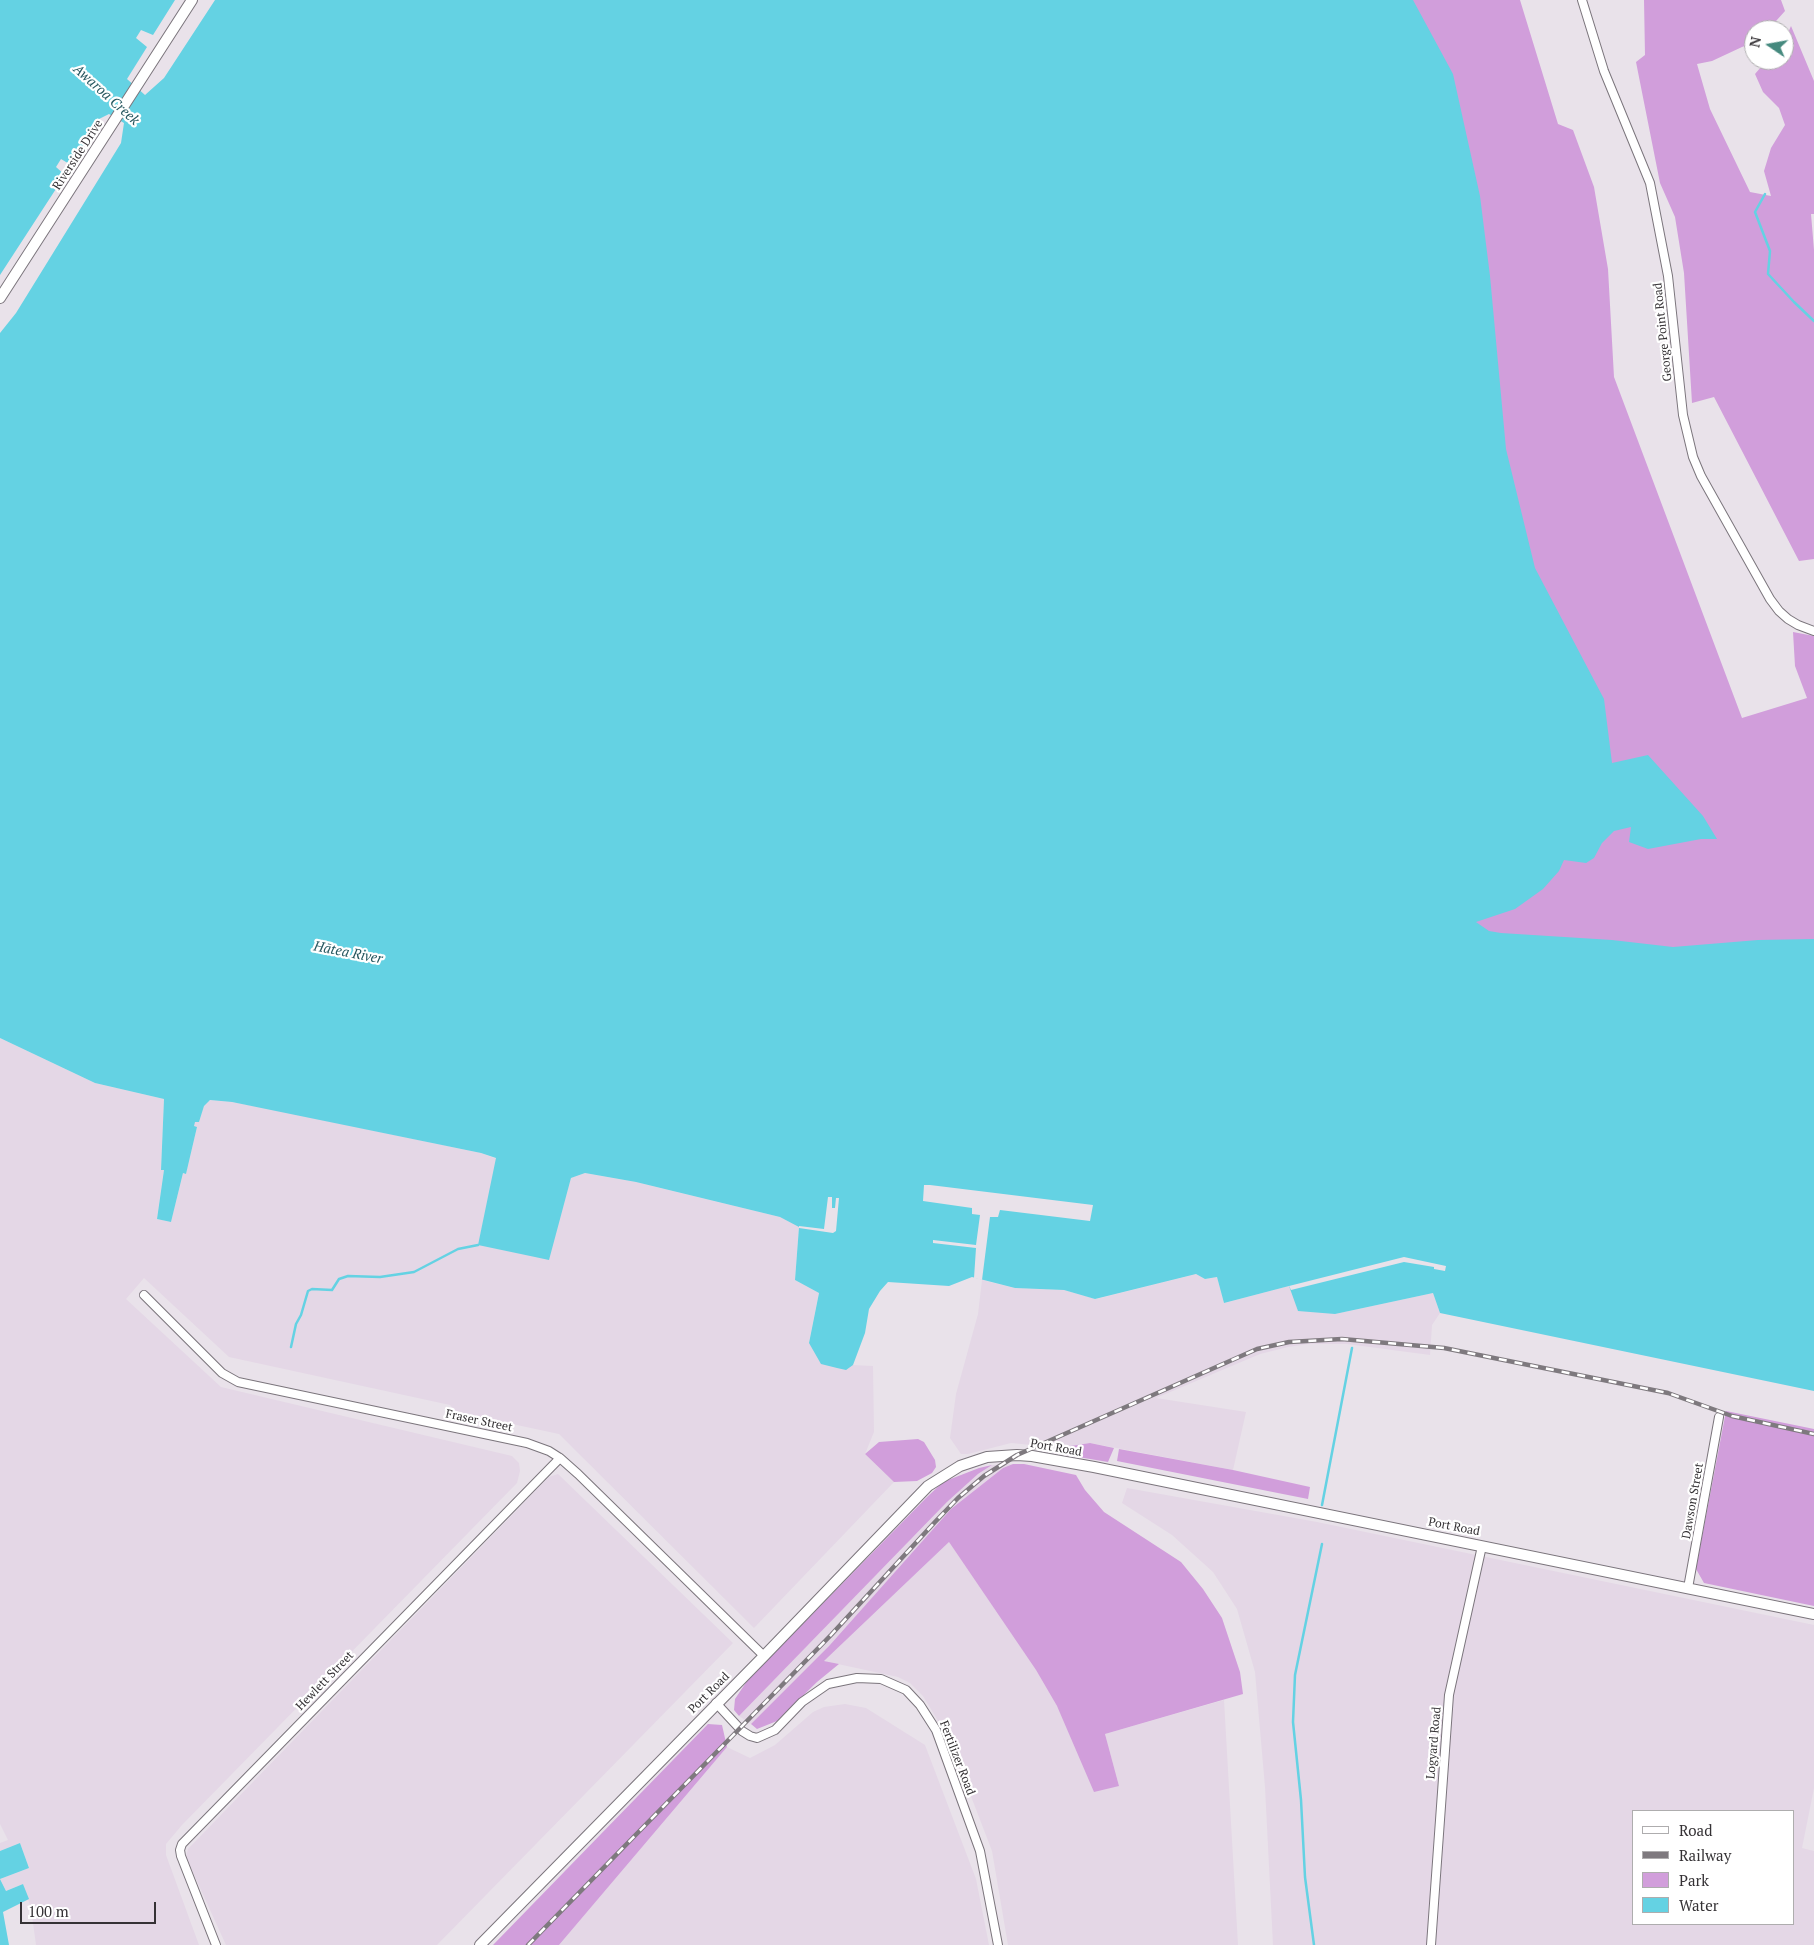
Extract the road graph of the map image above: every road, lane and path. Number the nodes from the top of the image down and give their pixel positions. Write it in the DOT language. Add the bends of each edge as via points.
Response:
graph roads {
  1 [pos="192,0"];
  2 [pos="1582,0"];
  3 [pos="0,298"];
  4 [pos="1814,631"];
  5 [pos="144,1295"];
  6 [pos="1719,1417"];
  7 [pos="560,1458"];
  8 [pos="1482,1546"];
  9 [pos="1688,1588"];
  10 [pos="1814,1614"];
  11 [pos="764,1656"];
  12 [pos="716,1703"];
  13 [pos="216,1945"];
  14 [pos="480,1945"];
  15 [pos="998,1945"];
  16 [pos="1431,1945"];
  1 -- 3 [label="main road, Riverside Drive"];
  2 -- 4 [label="street, George Point Road" via="1604,71 1650,183 1668,276 1683,415 1693,457 1779,612 1798,626"];
  5 -- 7 [label="street, Fraser Street" via="222,1373 238,1382 527,1443"];
  6 -- 9 [label="street, Dawson Street"];
  7 -- 11 [label="street, Fraser Street"];
  7 -- 13 [label="street, Hewlett Street" via="182,1844 181,1856"];
  8 -- 9 [label="main road, Port Road"];
  8 -- 11 [label="main road, Port Road" via="1032,1456 987,1457 960,1466 928,1486"];
  8 -- 16 [label="street, Logyard Road" via="1449,1695"];
  9 -- 10 [label="main road, Port Road"];
  11 -- 12 [label="main road, Port Road"];
  12 -- 14 [label="main road, Port Road"];
  12 -- 15 [label="street, Fertilizer Road" via="742,1731 758,1738 775,1730 802,1702 828,1684 857,1678 881,1679 906,1690 936,1730 980,1851"];
}
